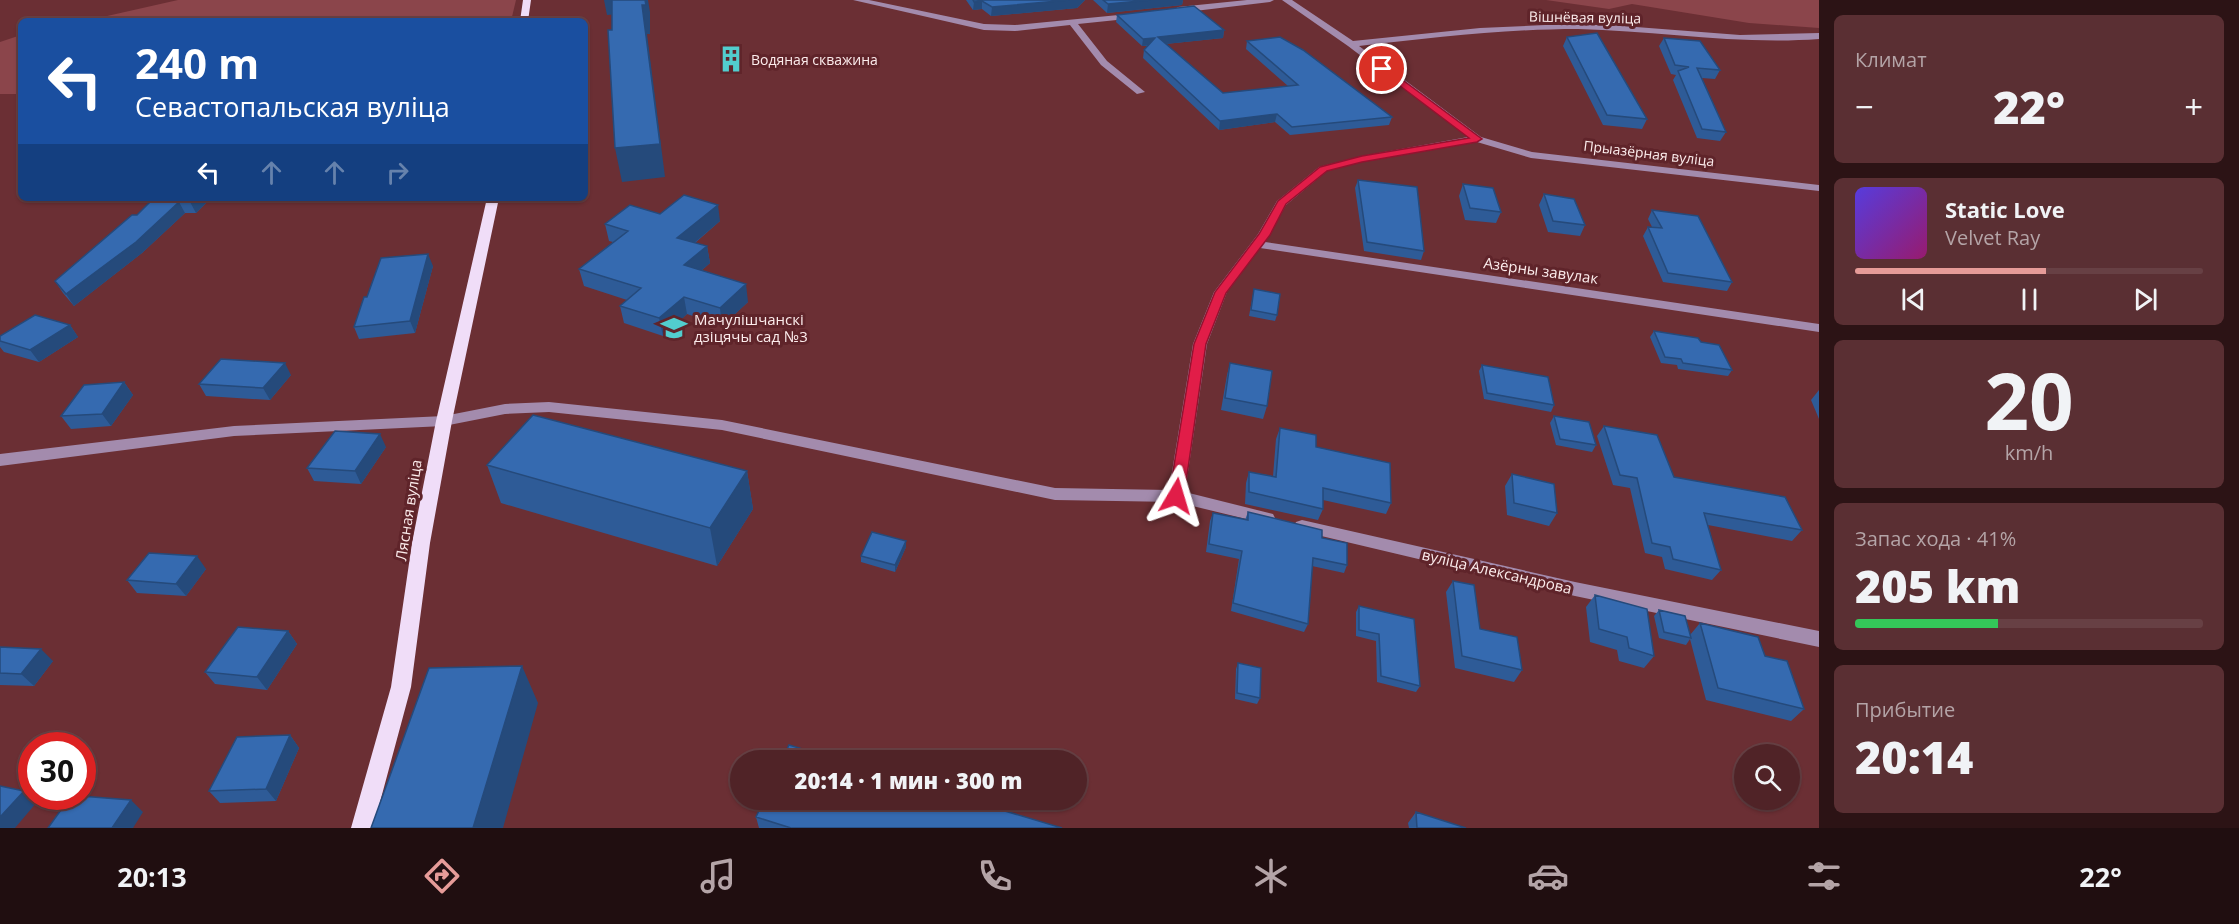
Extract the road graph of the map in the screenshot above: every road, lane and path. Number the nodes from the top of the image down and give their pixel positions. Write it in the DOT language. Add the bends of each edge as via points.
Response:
graph roads {
  1 [pos="527,0"];
  2 [pos="857,0"];
  3 [pos="1270,0"];
  4 [pos="1286,0"];
  5 [pos="1165,12"];
  6 [pos="1142,14"];
  7 [pos="524,18"];
  8 [pos="1072,22"];
  9 [pos="1819,36"];
  10 [pos="1351,44"];
  11 [pos="1140,92"];
  12 [pos="1477,139"];
  13 [pos="1819,188"];
  14 [pos="492,201"];
  15 [pos="1257,244"];
  16 [pos="1819,328"];
  17 [pos="444,421"];
  18 [pos="0,459"];
  19 [pos="1176,496"];
  20 [pos="1819,639"];
  21 [pos="362,828"];
  1 -- 7 [label="main road"];
  2 -- 8 [label="street" via="984,27"];
  3 -- 5 [label="street"];
  4 -- 10 [label="street"];
  6 -- 8 [label="street"];
  8 -- 11 [label="street" via="1104,63"];
  9 -- 10 [label="street, Вішнёвая вуліца" via="1766,38 1542,28"];
  10 -- 12 [label="street"];
  12 -- 13 [label="street, Прыазёрная вуліца" via="1531,155"];
  12 -- 15 [label="street" via="1323,169 1281,203"];
  14 -- 17 [label="main road, Лясная вуліца"];
  15 -- 16 [label="street, Азёрны завулак"];
  15 -- 19 [label="street" via="1221,292 1200,344"];
  17 -- 18 [label="street, вуліца Александрова" via="234,431"];
  17 -- 19 [label="street, вуліца Александрова" via="505,409 549,407 722,425 1055,494"];
  17 -- 21 [label="main road, Лясная вуліца" via="421,543 401,687"];
  19 -- 20 [label="street, вуліца Александрова" via="1575,589"];
}
